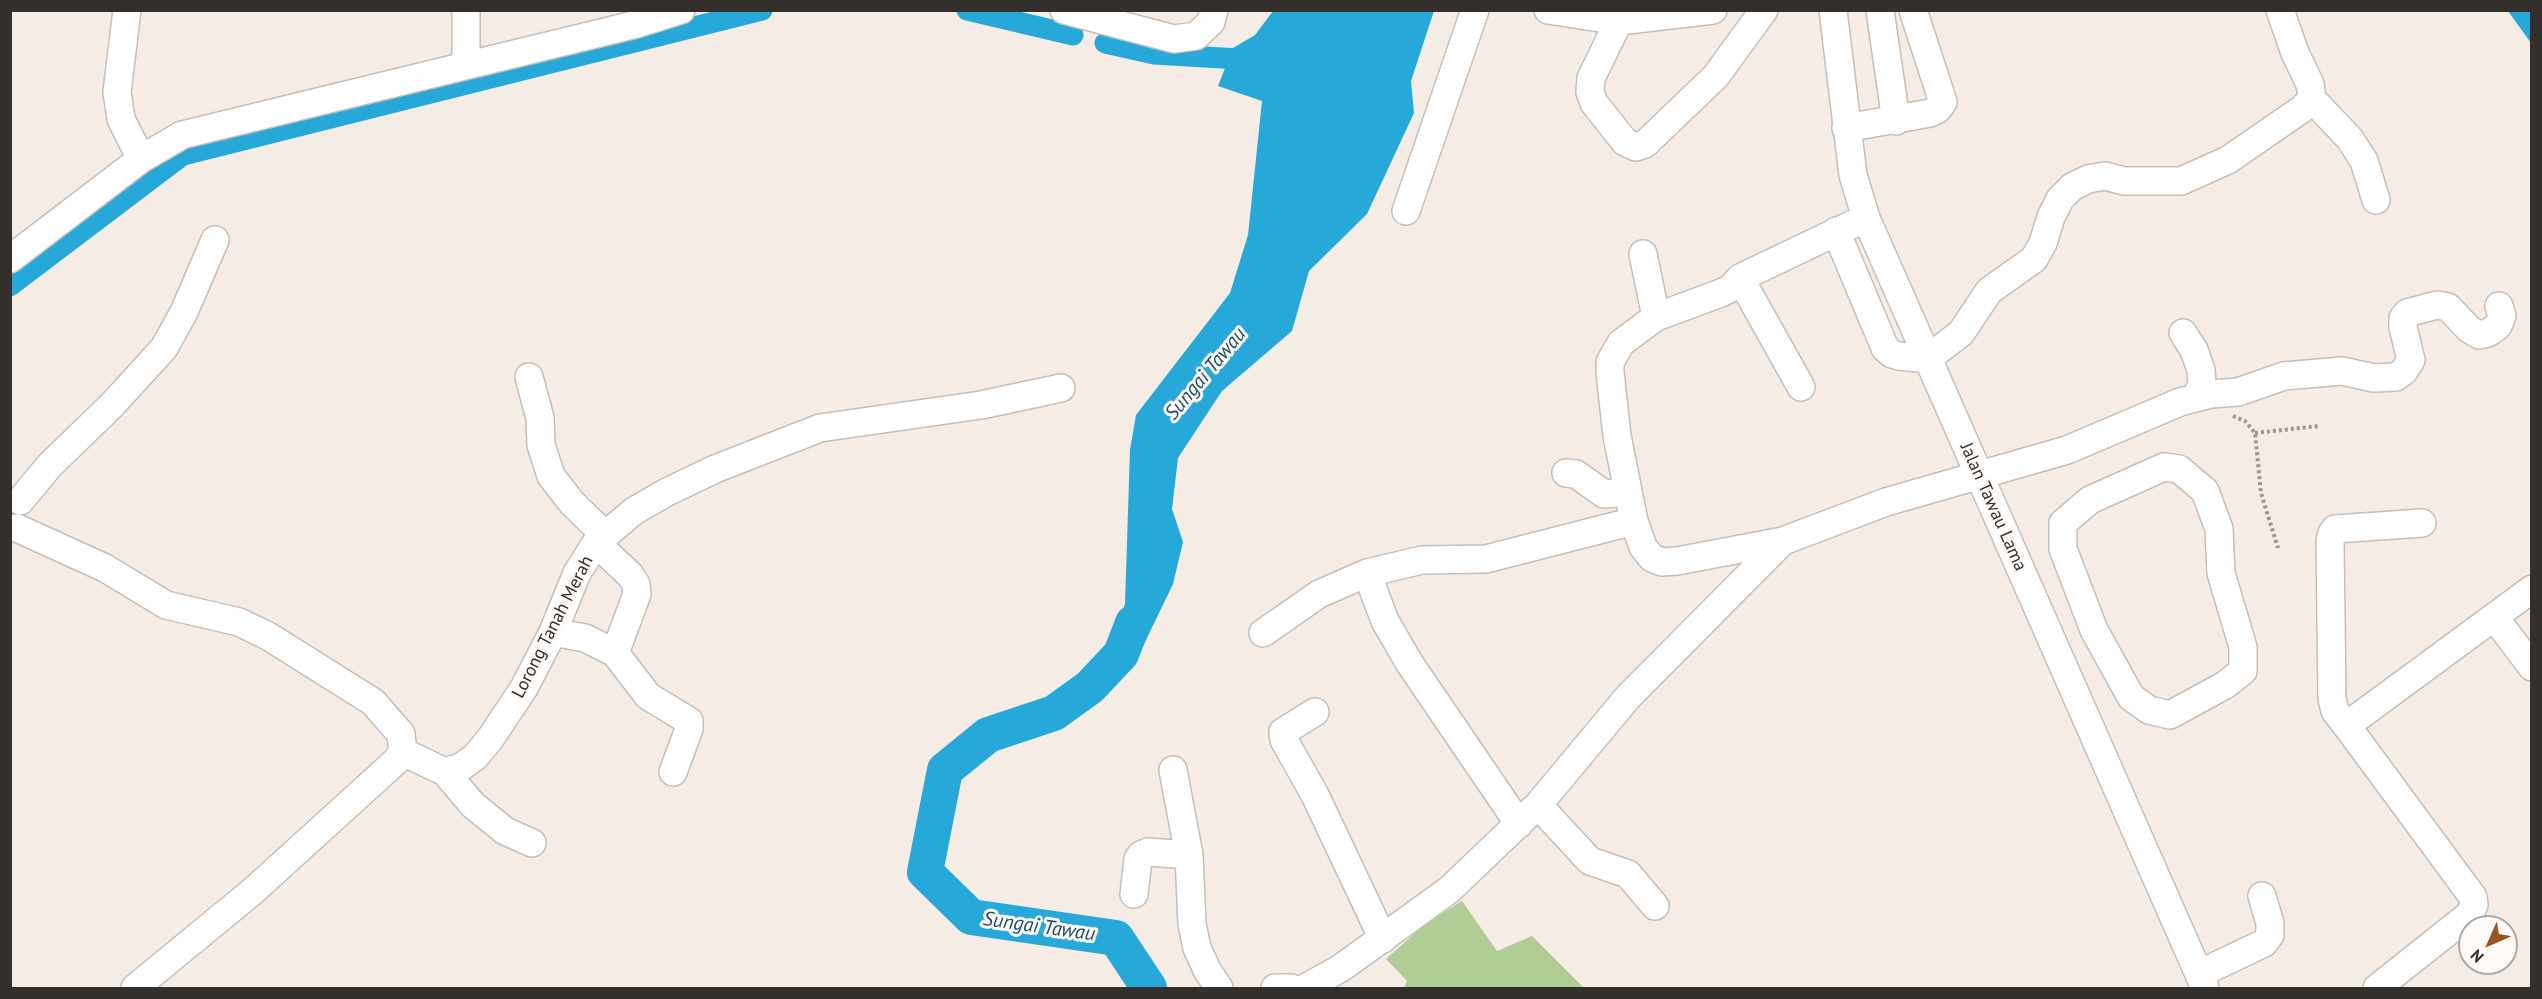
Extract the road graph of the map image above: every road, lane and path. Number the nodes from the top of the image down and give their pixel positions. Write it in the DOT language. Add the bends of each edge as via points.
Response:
graph roads {
  1 [pos="127,10"];
  2 [pos="466,10"];
  3 [pos="681,10"];
  4 [pos="1064,10"];
  5 [pos="1214,10"];
  6 [pos="1475,10"];
  7 [pos="1548,10"];
  8 [pos="1713,10"];
  9 [pos="1764,10"];
  10 [pos="1833,10"];
  11 [pos="1880,10"];
  12 [pos="1913,10"];
  13 [pos="2280,10"];
  14 [pos="1619,21"];
  15 [pos="466,64"];
  16 [pos="2312,99"];
  17 [pos="1896,121"];
  18 [pos="1846,128"];
  19 [pos="141,159"];
  20 [pos="2376,200"];
  21 [pos="1406,211"];
  22 [pos="1866,218"];
  23 [pos="1836,231"];
  24 [pos="215,240"];
  25 [pos="1643,254"];
  26 [pos="10,259"];
  27 [pos="1740,278"];
  28 [pos="2499,306"];
  29 [pos="1656,317"];
  30 [pos="2183,333"];
  31 [pos="1927,359"];
  32 [pos="529,376"];
  33 [pos="1801,387"];
  34 [pos="1061,388"];
  35 [pos="2195,398"];
  36 [pos="2227,413"];
  37 [pos="2319,426"];
  38 [pos="2255,433"];
  39 [pos="1566,473"];
  40 [pos="1980,476"];
  41 [pos="1628,492"];
  42 [pos="15,494"];
  43 [pos="1634,520"];
  44 [pos="2422,523"];
  45 [pos="14,531"];
  46 [pos="600,539"];
  47 [pos="1783,541"];
  48 [pos="2278,548"];
  49 [pos="1367,573"];
  50 [pos="2532,589"];
  51 [pos="2495,618"];
  52 [pos="2094,630"];
  53 [pos="553,632"];
  54 [pos="1263,633"];
  55 [pos="2057,652"];
  56 [pos="615,653"];
  57 [pos="2532,667"];
  58 [pos="1315,712"];
  59 [pos="2349,729"];
  60 [pos="403,752"];
  61 [pos="1173,770"];
  62 [pos="445,772"];
  63 [pos="673,772"];
  64 [pos="1538,805"];
  65 [pos="1519,824"];
  66 [pos="532,843"];
  67 [pos="1189,855"];
  68 [pos="1134,894"];
  69 [pos="2262,896"];
  70 [pos="1655,906"];
  71 [pos="1383,939"];
  72 [pos="2202,981"];
  73 [pos="135,988"];
  74 [pos="1219,988"];
  75 [pos="1275,988"];
  76 [pos="1291,988"];
  77 [pos="1305,988"];
  78 [pos="2377,988"];
  1 -- 19 [label="street" via="117,92 121,119"];
  2 -- 15 [label="street"];
  3 -- 15 [label="street"];
  4 -- 5 [label="street" via="1174,39 1196,36 1211,22"];
  6 -- 21 [label="street"];
  7 -- 14 [label="street"];
  8 -- 14 [label="street"];
  9 -- 14 [label="street" via="1716,76 1646,144 1636,147 1625,142 1594,104 1590,92 1591,78"];
  10 -- 18 [label="street, Jalan Tawau Lama"];
  11 -- 17 [label="street"];
  12 -- 17 [label="street" via="1943,102 1938,110"];
  13 -- 16 [label="street" via="2310,84"];
  15 -- 19 [label="street" via="182,135"];
  16 -- 20 [label="street" via="2350,139 2364,161"];
  16 -- 31 [label="street" via="2228,160 2181,181 2124,181 2105,176 2072,187 2056,208 2034,259 1989,291 1961,333"];
  17 -- 18 [label="street"];
  18 -- 22 [label="street, Jalan Tawau Lama" via="1853,175"];
  19 -- 26 [label="street"];
  22 -- 23 [label="street"];
  22 -- 31 [label="street, Jalan Tawau Lama"];
  23 -- 27 [label="street"];
  23 -- 31 [label="street" via="1886,348 1899,356"];
  24 -- 42 [label="street" via="164,348 112,405"];
  25 -- 29 [label="street"];
  27 -- 29 [label="street" via="1731,288"];
  27 -- 33 [label="street"];
  28 -- 35 [label="street" via="2502,316 2498,326 2479,335 2448,307 2437,305 2407,313 2403,327 2411,360 2396,377 2342,372 2284,376 2238,392"];
  29 -- 41 [label="street" via="1621,343 1610,362 1617,436"];
  30 -- 35 [label="street" via="2201,370 2202,385"];
  31 -- 40 [label="street, Jalan Tawau Lama"];
  32 -- 46 [label="street" via="540,418 541,445 551,476"];
  34 -- 46 [label="street, Lorong Tanah Merah" via="981,405 820,428 667,492 634,511"];
  35 -- 40 [label="street" via="2067,450"];
  36 -- 38 [label="path" via="2245,421"];
  37 -- 38 [label="path"];
  38 -- 48 [label="path" via="2261,493"];
  39 -- 41 [label="street" via="1576,474 1604,494"];
  40 -- 47 [label="street" via="1886,502"];
  40 -- 55 [label="street, Jalan Tawau Lama"];
  41 -- 43 [label="street"];
  42 -- 45 [label="street"];
  43 -- 47 [label="street" via="1643,547 1652,558 1662,562"];
  43 -- 49 [label="street" via="1486,559 1422,560"];
  44 -- 59 [label="street" via="2335,529 2332,533 2332,699 2335,711"];
  45 -- 60 [label="street" via="105,568 166,605 239,622 268,636 374,702 401,734"];
  46 -- 53 [label="street, Lorong Tanah Merah" via="577,573"];
  46 -- 56 [label="street" via="636,584 637,594"];
  47 -- 64 [label="street" via="1628,697"];
  49 -- 54 [label="street" via="1319,594"];
  49 -- 65 [label="street" via="1385,621 1410,664"];
  50 -- 51 [label="street"];
  51 -- 57 [label="street"];
  51 -- 59 [label="street" via="2354,720"];
  52 -- 52 [label="street" via="2131,697 2149,710 2170,715 2225,686 2244,671 2243,647 2222,573 2219,529 2205,491 2179,469 2164,467 2090,500 2063,523 2063,549"];
  52 -- 55 [label="street"];
  53 -- 56 [label="street" via="585,638"];
  53 -- 62 [label="street, Lorong Tanah Merah" via="524,688 490,739 475,757"];
  55 -- 72 [label="street, Jalan Tawau Lama"];
  56 -- 63 [label="street" via="648,696 688,721 689,729"];
  58 -- 71 [label="street" via="1283,732 1284,740 1315,795"];
  59 -- 78 [label="street" via="2473,897 2474,905 2469,915"];
  60 -- 62 [label="street"];
  60 -- 73 [label="street" via="253,891"];
  61 -- 67 [label="street"];
  62 -- 66 [label="street" via="473,805 505,831"];
  64 -- 65 [label="street"];
  64 -- 70 [label="street" via="1590,861 1628,874"];
  65 -- 71 [label="street" via="1449,890"];
  67 -- 68 [label="street" via="1141,855"];
  67 -- 74 [label="street" via="1197,948"];
  69 -- 72 [label="street" via="2270,935 2264,943"];
  71 -- 77 [label="street"];
  75 -- 76 [label="street"];
}
